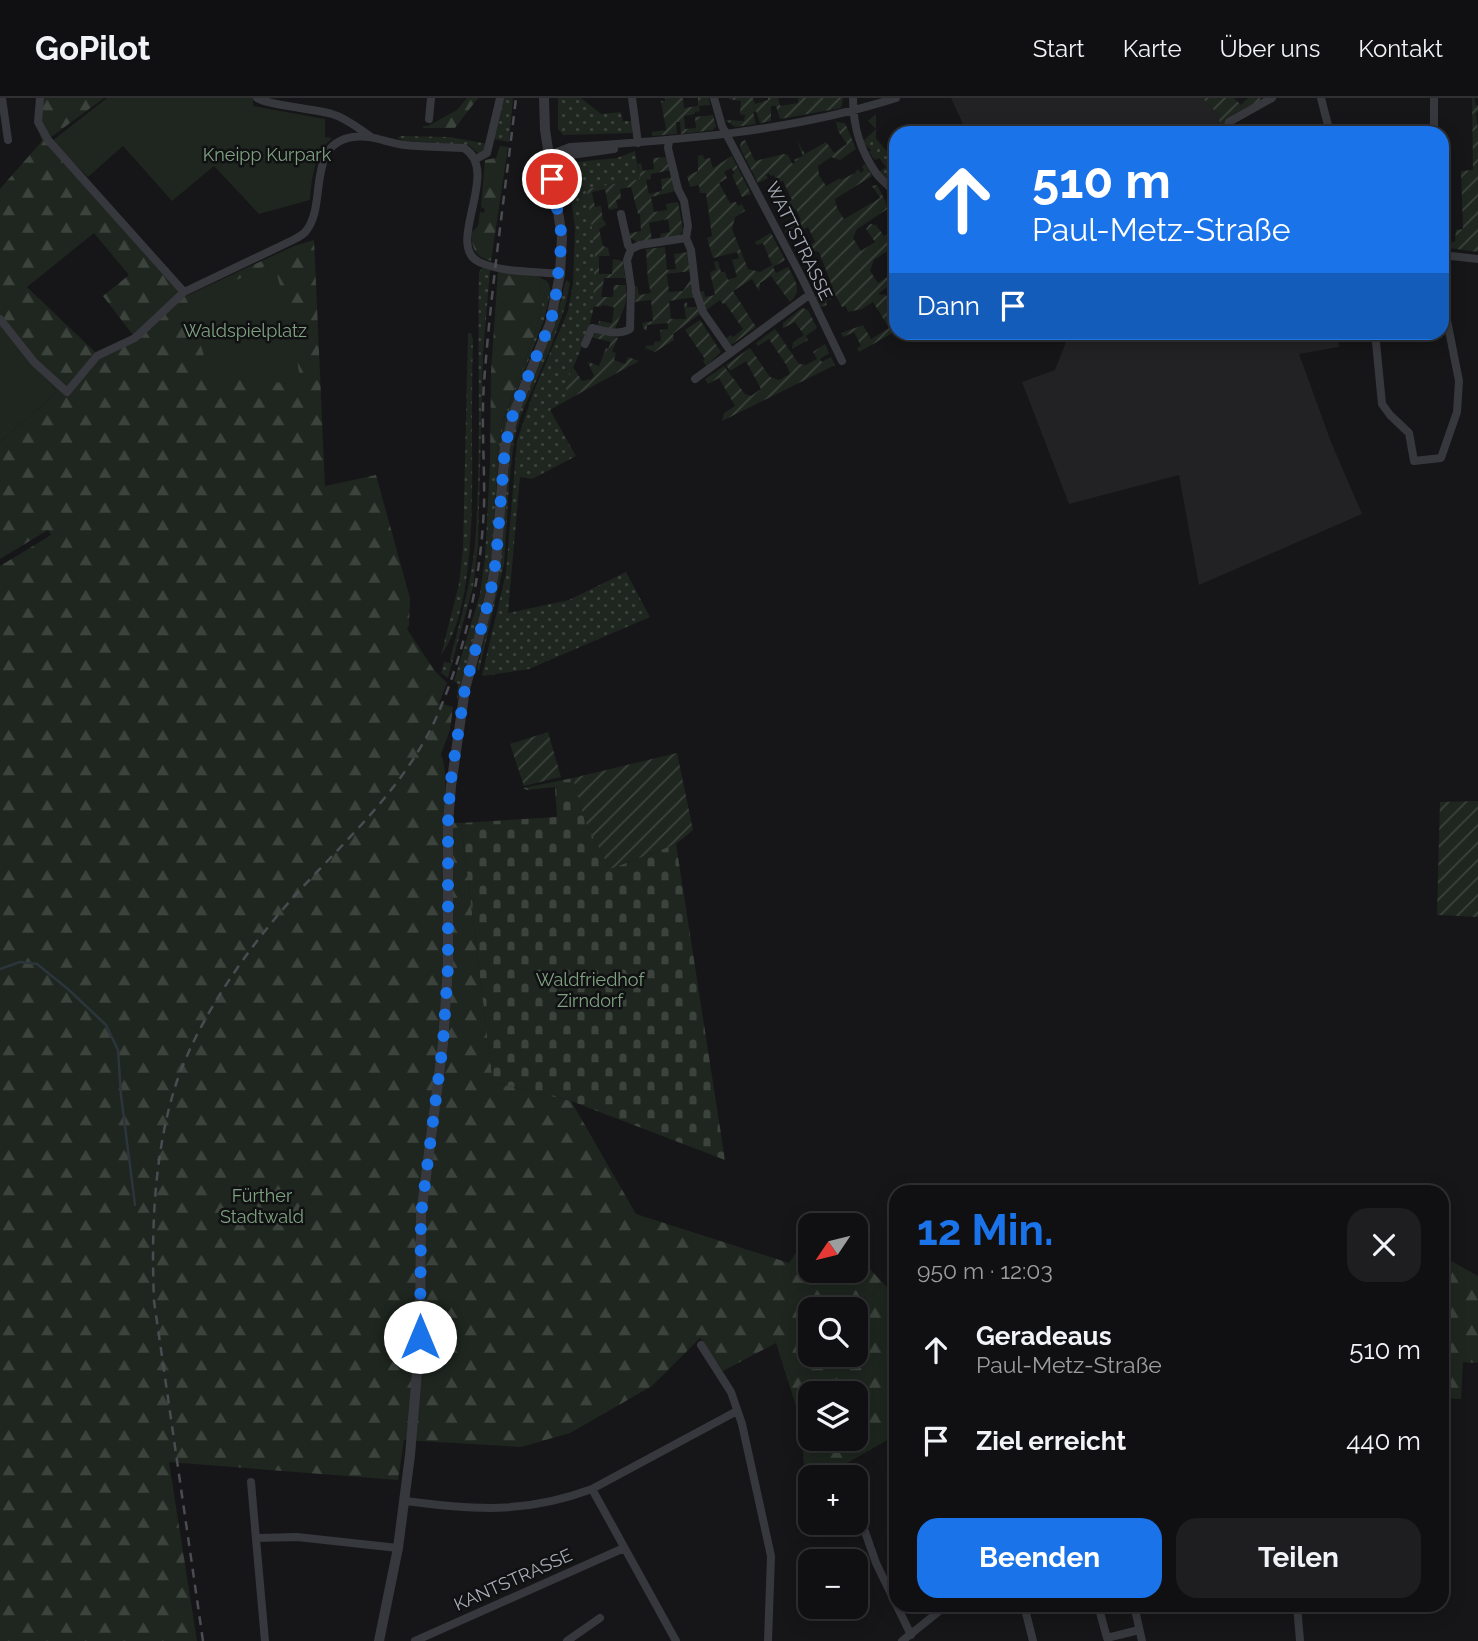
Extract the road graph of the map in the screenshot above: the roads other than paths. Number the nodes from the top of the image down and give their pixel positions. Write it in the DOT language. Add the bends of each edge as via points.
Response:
graph roads {
  1 [pos="2,98"];
  2 [pos="40,98"];
  3 [pos="257,98"];
  4 [pos="431,98"];
  5 [pos="500,98"];
  6 [pos="544,98"];
  7 [pos="632,98"];
  8 [pos="713,98"];
  9 [pos="853,98"];
  10 [pos="896,98"];
  11 [pos="1272,98"];
  12 [pos="1321,98"];
  13 [pos="1434,98"];
  14 [pos="854,111"];
  15 [pos="429,119"];
  16 [pos="1228,126"];
  17 [pos="1328,126"];
  18 [pos="1434,126"];
  19 [pos="728,135"];
  20 [pos="370,136"];
  21 [pos="8,140"];
  22 [pos="669,141"];
  23 [pos="638,143"];
  24 [pos="549,155"];
  25 [pos="475,159"];
  26 [pos="889,187"];
  27 [pos="621,214"];
  28 [pos="687,238"];
  29 [pos="631,250"];
  30 [pos="1449,256"];
  31 [pos="1478,258"];
  32 [pos="560,274"];
  33 [pos="184,292"];
  34 [pos="809,295"];
  35 [pos="0,319"];
  36 [pos="1449,330"];
  37 [pos="1377,340"];
  38 [pos="585,344"];
  39 [pos="731,352"];
  40 [pos="842,361"];
  41 [pos="695,379"];
  42 [pos="701,1345"];
  43 [pos="737,1411"];
  44 [pos="251,1482"];
  45 [pos="592,1489"];
  46 [pos="405,1501"];
  47 [pos="866,1535"];
  48 [pos="257,1538"];
  49 [pos="398,1548"];
  50 [pos="624,1548"];
  51 [pos="889,1590"];
  52 [pos="900,1612"];
  53 [pos="939,1612"];
  54 [pos="1026,1612"];
  55 [pos="1100,1612"];
  56 [pos="1135,1612"];
  57 [pos="1298,1612"];
  58 [pos="600,1618"];
  59 [pos="1139,1630"];
  60 [pos="911,1635"];
  61 [pos="265,1641"];
  62 [pos="379,1641"];
  63 [pos="415,1641"];
  64 [pos="567,1641"];
  65 [pos="676,1641"];
  66 [pos="768,1641"];
  67 [pos="902,1641"];
  68 [pos="1033,1641"];
  69 [pos="1142,1641"];
  70 [pos="1300,1641"];
  1 -- 21 [label="street"];
  2 -- 33 [label="street" via="38,122 48,140"];
  3 -- 20 [label="street" via="333,114"];
  4 -- 15 [label="street"];
  5 -- 25 [label="street" via="487,153"];
  6 -- 24 [label="street"];
  7 -- 23 [label="street"];
  8 -- 19 [label="street, WATTSTRASSE"];
  9 -- 14 [label="street"];
  10 -- 14 [label="street"];
  11 -- 16 [label="street"];
  12 -- 17 [label="street"];
  13 -- 18 [label="street"];
  14 -- 19 [label="street"];
  14 -- 26 [label="street" via="859,144"];
  19 -- 22 [label="street"];
  19 -- 34 [label="street, WATTSTRASSE"];
  20 -- 25 [label="street" via="402,145 464,148"];
  20 -- 33 [label="street" via="344,139 324,157 306,232"];
  22 -- 23 [label="street"];
  22 -- 28 [label="street" via="684,201"];
  23 -- 24 [label="street" via="570,147"];
  24 -- 32 [label="street" via="562,237"];
  25 -- 32 [label="street" via="468,232 471,256 495,267"];
  27 -- 29 [label="street"];
  28 -- 29 [label="street"];
  28 -- 39 [label="street" via="703,312"];
  29 -- 38 [label="street" via="627,260 630,329 614,333 592,328"];
  30 -- 31 [label="street"];
  32 -- 46 [label="street" via="550,324 514,410 505,447 496,560 465,688 450,786 443,1043 421,1215 420,1337"];
  33 -- 35 [label="street" via="135,338 97,356 67,391 34,362"];
  34 -- 39 [label="street"];
  34 -- 40 [label="street, WATTSTRASSE"];
  36 -- 37 [label="street" via="1459,381 1457,412 1441,458 1414,461 1409,433 1382,404"];
  39 -- 41 [label="street"];
  42 -- 43 [label="street" via="731,1392"];
  43 -- 45 [label="street"];
  43 -- 66 [label="street" via="771,1556"];
  44 -- 48 [label="street"];
  45 -- 46 [label="street" via="550,1502 500,1509"];
  45 -- 50 [label="street"];
  46 -- 49 [label="street"];
  47 -- 51 [label="street"];
  48 -- 49 [label="street" via="297,1537"];
  48 -- 61 [label="street"];
  49 -- 62 [label="street"];
  50 -- 63 [label="street, KANTSTRASSE"];
  50 -- 65 [label="street"];
  52 -- 60 [label="street"];
  53 -- 60 [label="street"];
  54 -- 68 [label="street"];
  55 -- 59 [label="street" via="1107,1638"];
  56 -- 59 [label="street"];
  57 -- 70 [label="street"];
  58 -- 64 [label="street"];
  59 -- 69 [label="street"];
  60 -- 67 [label="street"];
}
